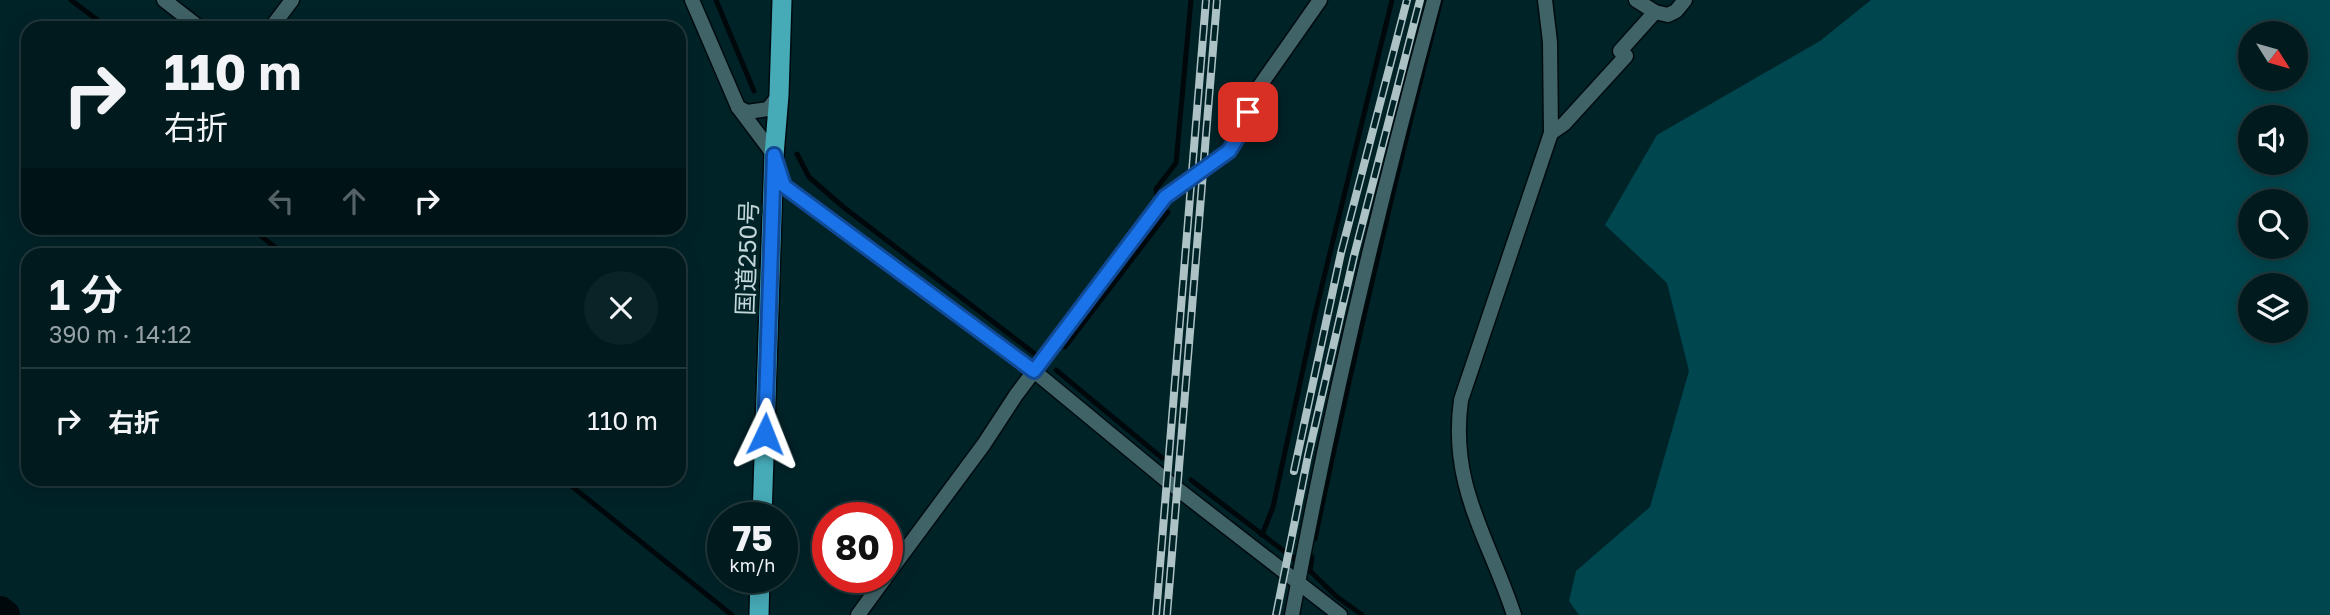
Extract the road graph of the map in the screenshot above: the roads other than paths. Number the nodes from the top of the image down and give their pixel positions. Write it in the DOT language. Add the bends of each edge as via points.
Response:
graph roads {
  1 [pos="164,0"];
  2 [pos="292,0"];
  3 [pos="692,0"];
  4 [pos="782,0"];
  5 [pos="1320,0"];
  6 [pos="1434,0"];
  7 [pos="1545,0"];
  8 [pos="1636,0"];
  9 [pos="1685,0"];
  10 [pos="1655,12"];
  11 [pos="191,21"];
  12 [pos="276,21"];
  13 [pos="779,95"];
  14 [pos="738,107"];
  15 [pos="1550,133"];
  16 [pos="774,155"];
  17 [pos="1034,371"];
  18 [pos="763,502"];
  19 [pos="903,553"];
  20 [pos="1301,572"];
  21 [pos="760,593"];
  22 [pos="874,593"];
  23 [pos="759,615"];
  24 [pos="858,615"];
  25 [pos="1292,615"];
  26 [pos="1340,615"];
  27 [pos="1514,615"];
  1 -- 11 [label="street"];
  2 -- 12 [label="street"];
  3 -- 14 [label="street"];
  4 -- 13 [label="highway, 国道250号"];
  5 -- 17 [label="street" via="1252,97 1244,127 1229,151 1165,197"];
  6 -- 20 [label="street" via="1366,267"];
  7 -- 15 [label="street"];
  8 -- 10 [label="street"];
  9 -- 10 [label="street" via="1668,15"];
  10 -- 15 [label="street" via="1620,51 1626,57 1564,124"];
  13 -- 14 [label="street" via="768,109 747,112"];
  13 -- 16 [label="highway, 国道250号"];
  14 -- 16 [label="street"];
  15 -- 27 [label="street" via="1461,400 1458,425 1464,483"];
  16 -- 17 [label="street" via="784,186"];
  16 -- 18 [label="highway, 国道250号"];
  17 -- 19 [label="street"];
  17 -- 20 [label="street" via="1166,480"];
  20 -- 25 [label="street"];
  20 -- 26 [label="street"];
  21 -- 23 [label="highway"];
  22 -- 24 [label="street"];
}
